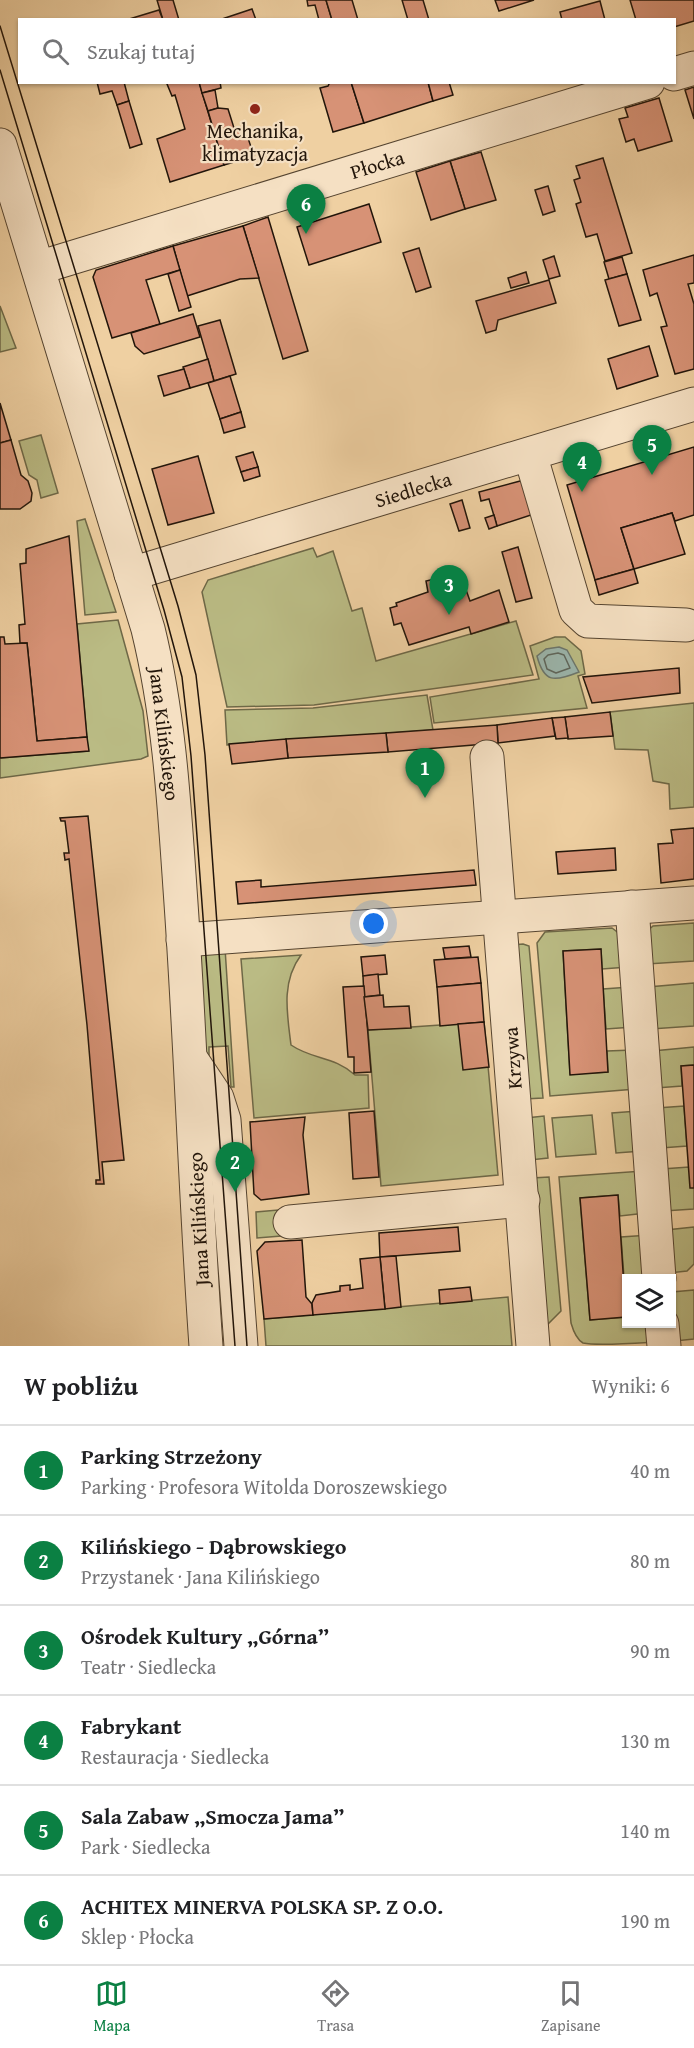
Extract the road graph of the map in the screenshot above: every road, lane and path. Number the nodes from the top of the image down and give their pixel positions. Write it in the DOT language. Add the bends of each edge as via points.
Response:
graph roads {
  1 [pos="694,68"];
  2 [pos="676,74"];
  3 [pos="641,84"];
  4 [pos="0,145"];
  5 [pos="38,268"];
  6 [pos="694,404"];
  7 [pos="530,454"];
  8 [pos="131,574"];
  9 [pos="686,625"];
  10 [pos="487,757"];
  11 [pos="694,903"];
  12 [pos="632,907"];
  13 [pos="501,917"];
  14 [pos="183,940"];
  15 [pos="190,1057"];
  16 [pos="523,1200"];
  17 [pos="290,1222"];
  18 [pos="659,1274"];
  19 [pos="662,1328"];
  20 [pos="206,1346"];
  21 [pos="241,1346"];
  22 [pos="533,1346"];
  23 [pos="664,1346"];
  1 -- 2 [label="street"];
  3 -- 5 [label="street, Płocka"];
  4 -- 5 [label="street, Jana Kilińskiego"];
  5 -- 8 [label="street, Jana Kilińskiego"];
  6 -- 7 [label="street, Siedlecka"];
  7 -- 8 [label="street, Siedlecka"];
  7 -- 9 [label="street" via="581,617 588,621"];
  8 -- 14 [label="street, Jana Kilińskiego" via="165,704"];
  10 -- 13 [label="street, Krzywa"];
  11 -- 12 [label="street"];
  12 -- 13 [label="street"];
  12 -- 18 [label="street"];
  13 -- 14 [label="street"];
  13 -- 16 [label="street, Krzywa"];
  14 -- 15 [label="street, Jana Kilińskiego"];
  15 -- 20 [label="street, Jana Kilińskiego"];
  15 -- 21 [label="street" via="217,1098 224,1120"];
  16 -- 17 [label="street"];
  16 -- 22 [label="street, Krzywa"];
  19 -- 23 [label="street"];
}
